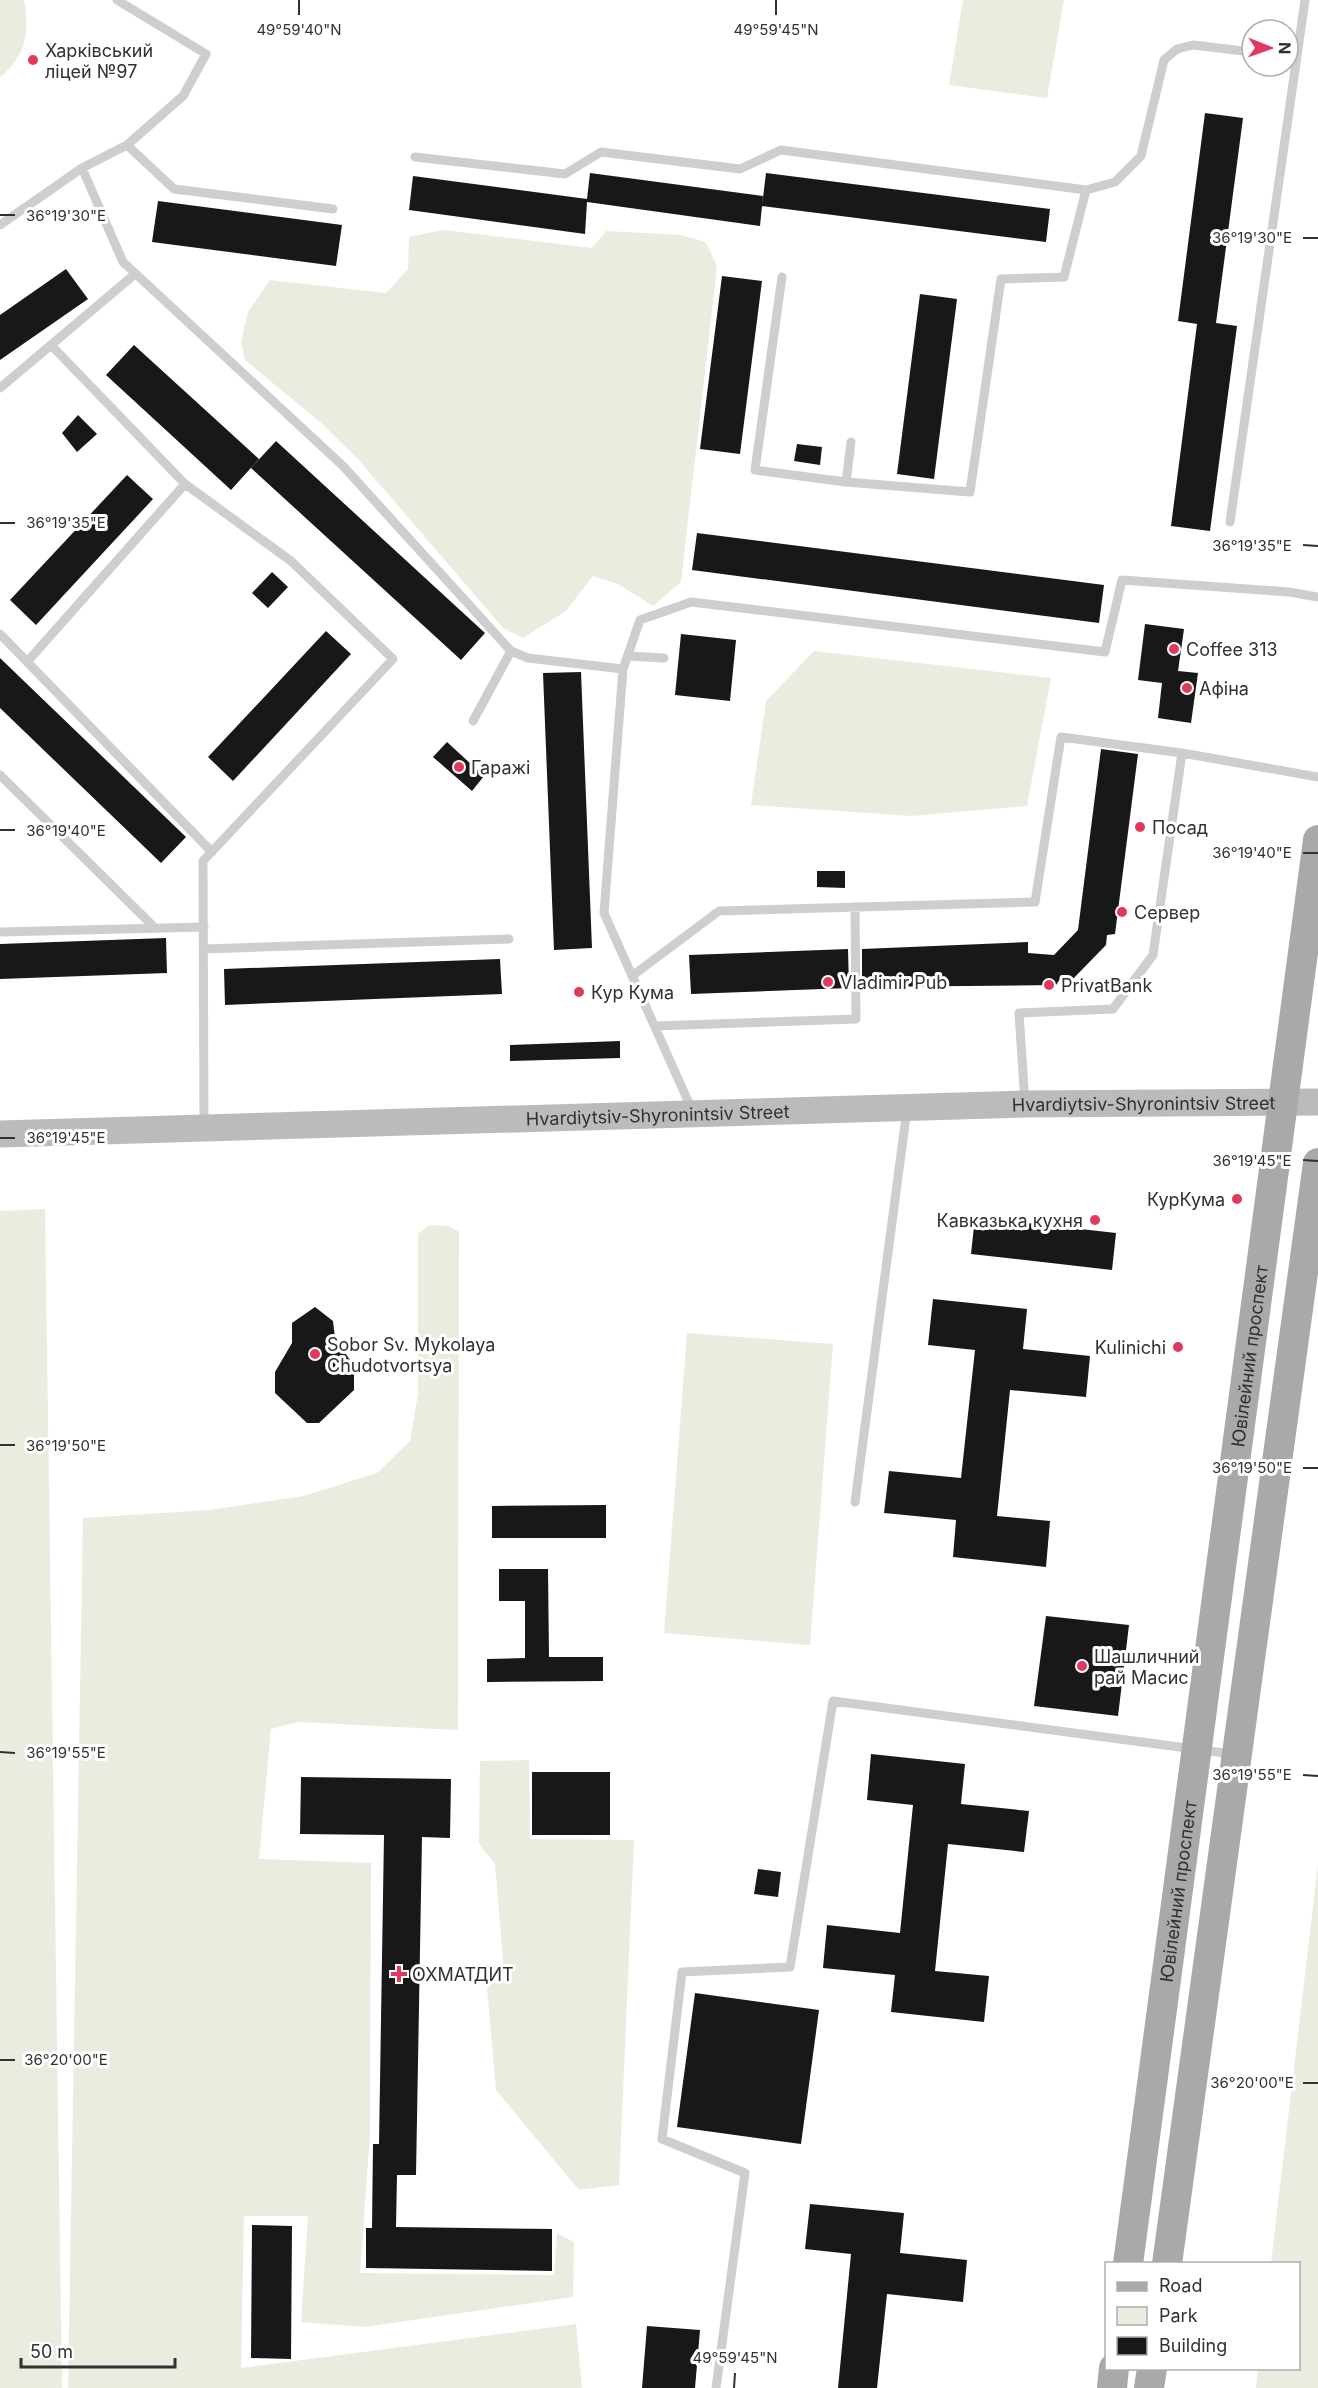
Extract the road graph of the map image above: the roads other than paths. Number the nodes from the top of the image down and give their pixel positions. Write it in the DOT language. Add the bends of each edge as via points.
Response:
graph roads {
  1 [pos="117,0"];
  2 [pos="1305,0"];
  3 [pos="1300,24"];
  4 [pos="1240,51"];
  5 [pos="1290,78"];
  6 [pos="127,145"];
  7 [pos="415,158"];
  8 [pos="82,168"];
  9 [pos="1086,190"];
  10 [pos="333,209"];
  11 [pos="0,225"];
  12 [pos="135,274"];
  13 [pos="782,277"];
  14 [pos="51,345"];
  15 [pos="0,388"];
  16 [pos="851,442"];
  17 [pos="846,482"];
  18 [pos="185,483"];
  19 [pos="1230,522"];
  20 [pos="1318,597"];
  21 [pos="0,634"];
  22 [pos="511,651"];
  23 [pos="628,656"];
  24 [pos="664,658"];
  25 [pos="27,662"];
  26 [pos="623,669"];
  27 [pos="473,722"];
  28 [pos="1182,753"];
  29 [pos="0,775"];
  30 [pos="1318,777"];
  31 [pos="1318,840"];
  32 [pos="212,852"];
  33 [pos="855,907"];
  34 [pos="204,927"];
  35 [pos="155,928"];
  36 [pos="0,932"];
  37 [pos="509,939"];
  38 [pos="204,949"];
  39 [pos="632,976"];
  40 [pos="655,1026"];
  41 [pos="1318,1102"];
  42 [pos="1025,1104"];
  43 [pos="1283,1104"];
  44 [pos="907,1109"];
  45 [pos="694,1115"];
  46 [pos="204,1128"];
  47 [pos="0,1134"];
  48 [pos="1318,1163"];
  49 [pos="855,1502"];
  50 [pos="1197,1749"];
  51 [pos="1237,1754"];
  52 [pos="1128,2262"];
  53 [pos="1167,2262"];
  54 [pos="1114,2370"];
  55 [pos="1152,2370"];
  56 [pos="716,2388"];
  57 [pos="1112,2388"];
  58 [pos="1149,2388"];
  1 -- 6 [label="lane" via="206,54 183,96"];
  2 -- 3 [label="lane"];
  4 -- 9 [label="lane" via="1193,45 1177,49 1164,60 1141,156 1115,182"];
  5 -- 19 [label="lane"];
  6 -- 8 [label="lane"];
  6 -- 10 [label="lane" via="174,189"];
  7 -- 9 [label="lane" via="565,174 601,153 740,169 781,150"];
  8 -- 11 [label="lane"];
  8 -- 12 [label="lane" via="123,262"];
  9 -- 17 [label="lane" via="1064,278 1001,279 970,492"];
  12 -- 14 [label="lane"];
  12 -- 22 [label="lane" via="343,466"];
  13 -- 17 [label="lane" via="755,470"];
  14 -- 15 [label="lane"];
  14 -- 18 [label="lane"];
  16 -- 17 [label="lane"];
  18 -- 25 [label="lane"];
  18 -- 32 [label="lane" via="291,561 393,659"];
  20 -- 23 [label="lane" via="1122,580 1105,652 691,602 640,620"];
  21 -- 25 [label="lane"];
  22 -- 26 [label="lane" via="528,658"];
  22 -- 27 [label="lane"];
  23 -- 24 [label="lane"];
  23 -- 26 [label="lane"];
  25 -- 32 [label="lane"];
  26 -- 39 [label="lane" via="604,913"];
  28 -- 30 [label="lane"];
  28 -- 33 [label="lane" via="1061,738 1035,902"];
  28 -- 42 [label="lane" via="1154,955 1113,1009 1018,1013"];
  29 -- 35 [label="lane"];
  31 -- 43 [label="main road, Ювілейний проспект"];
  32 -- 34 [label="lane" via="203,861"];
  33 -- 39 [label="lane" via="719,911"];
  33 -- 40 [label="lane" via="856,1019"];
  34 -- 35 [label="lane"];
  34 -- 38 [label="lane"];
  35 -- 36 [label="lane"];
  37 -- 38 [label="lane"];
  38 -- 46 [label="lane"];
  39 -- 40 [label="lane"];
  40 -- 45 [label="lane"];
  41 -- 43 [label="main road, Hvardiytsiv-Shyronintsiv Street"];
  42 -- 43 [label="main road, Hvardiytsiv-Shyronintsiv Street"];
  42 -- 44 [label="main road, Hvardiytsiv-Shyronintsiv Street"];
  43 -- 50 [label="main road, Ювілейний проспект"];
  44 -- 45 [label="main road, Hvardiytsiv-Shyronintsiv Street"];
  44 -- 49 [label="lane"];
  45 -- 46 [label="main road, Hvardiytsiv-Shyronintsiv Street"];
  46 -- 47 [label="main road, Hvardiytsiv-Shyronintsiv Street"];
  48 -- 51 [label="main road"];
  50 -- 51 [label="lane"];
  50 -- 52 [label="main road, Ювілейний проспект"];
  50 -- 56 [label="lane" via="833,1701 790,1966 682,1972 662,2139 745,2173"];
  51 -- 53 [label="main road"];
  54 -- 57 [label="main road"];
  55 -- 58 [label="main road"];
}
